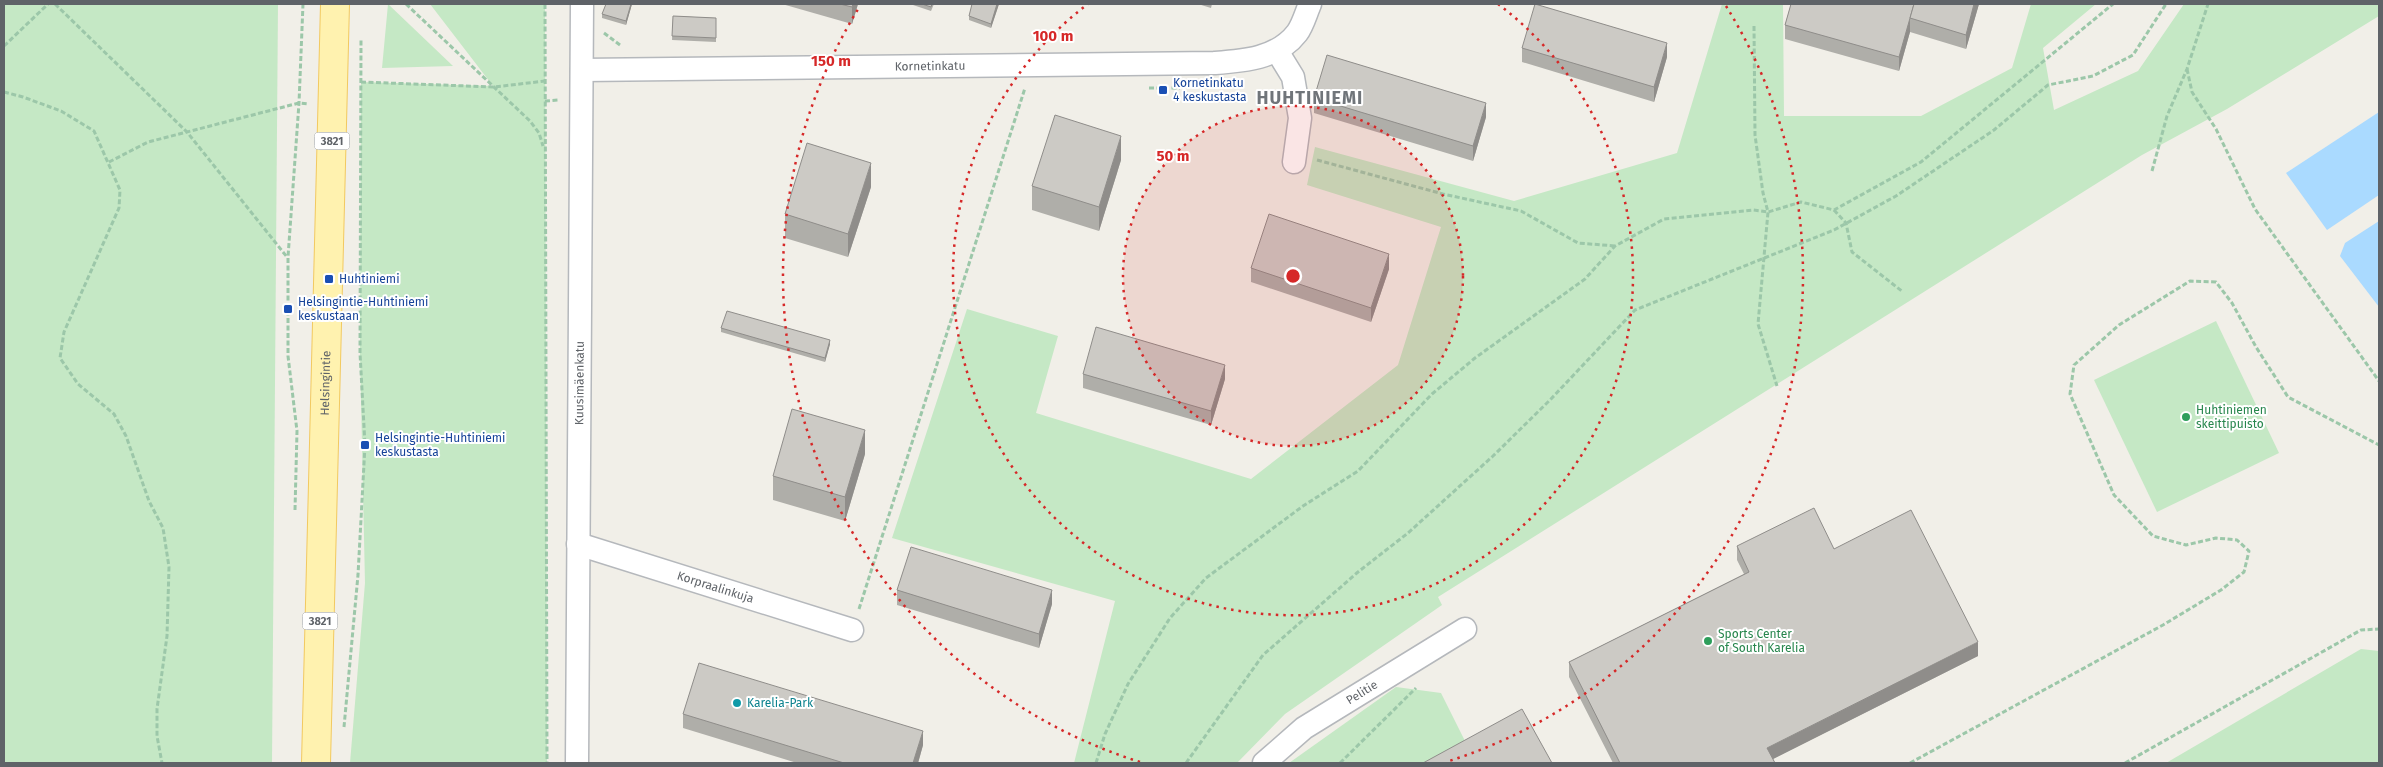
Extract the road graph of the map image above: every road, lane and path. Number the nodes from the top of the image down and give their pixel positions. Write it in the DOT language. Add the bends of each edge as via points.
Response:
graph roads {
  1 [pos="48,4"];
  2 [pos="55,4"];
  3 [pos="303,4"];
  4 [pos="335,4"];
  5 [pos="406,4"];
  6 [pos="546,4"];
  7 [pos="582,4"];
  8 [pos="1310,4"];
  9 [pos="2113,4"];
  10 [pos="2166,4"];
  11 [pos="2208,4"];
  12 [pos="1754,26"];
  13 [pos="362,33"];
  14 [pos="4,46"];
  15 [pos="1277,51"];
  16 [pos="2186,69"];
  17 [pos="582,70"];
  18 [pos="545,81"];
  19 [pos="361,82"];
  20 [pos="494,87"];
  21 [pos="1026,88"];
  22 [pos="4,92"];
  23 [pos="299,103"];
  24 [pos="187,132"];
  25 [pos="544,149"];
  26 [pos="1294,158"];
  27 [pos="109,162"];
  28 [pos="2152,171"];
  29 [pos="1834,210"];
  30 [pos="1768,212"];
  31 [pos="1846,223"];
  32 [pos="1615,246"];
  33 [pos="288,258"];
  34 [pos="1763,258"];
  35 [pos="1903,292"];
  36 [pos="2379,380"];
  37 [pos="1777,386"];
  38 [pos="2379,445"];
  39 [pos="295,519"];
  40 [pos="578,544"];
  41 [pos="1466,629"];
  42 [pos="2379,629"];
  43 [pos="852,630"];
  44 [pos="1423,681"];
  45 [pos="344,728"];
  46 [pos="162,763"];
  47 [pos="316,763"];
  48 [pos="547,763"];
  49 [pos="577,763"];
  50 [pos="1096,763"];
  51 [pos="1186,763"];
  52 [pos="1264,763"];
  53 [pos="1340,763"];
  54 [pos="1910,763"];
  55 [pos="2125,763"];
  1 -- 14 [label="path"];
  2 -- 24 [label="path"];
  3 -- 23 [label="path"];
  4 -- 47 [label="main road, Helsingintie / 3821"];
  5 -- 20 [label="path"];
  6 -- 18 [label="path"];
  7 -- 17 [label="street, Kuusimäenkatu"];
  8 -- 15 [label="street" via="1297,33"];
  9 -- 29 [label="path" via="1921,162"];
  10 -- 31 [label="path" via="2133,55 2093,76 2048,85 1994,130 1896,196"];
  11 -- 16 [label="path"];
  12 -- 30 [label="path" via="1755,135"];
  13 -- 19 [label="path"];
  15 -- 17 [label="street, Kornetinkatu" via="1249,60 1214,64"];
  15 -- 26 [label="street" via="1293,77 1300,118"];
  16 -- 28 [label="path" via="2167,116"];
  16 -- 36 [label="path" via="2192,92 2216,129 2255,209"];
  17 -- 40 [label="street, Kuusimäenkatu"];
  18 -- 20 [label="path"];
  18 -- 25 [label="path"];
  19 -- 20 [label="path"];
  19 -- 45 [label="path" via="360,353 365,445 358,575"];
  20 -- 25 [label="path" via="530,121"];
  21 -- 43 [label="path"];
  22 -- 27 [label="path" via="61,111 94,131"];
  23 -- 24 [label="path"];
  23 -- 33 [label="path"];
  24 -- 27 [label="path" via="148,142"];
  24 -- 33 [label="path"];
  25 -- 48 [label="path"];
  26 -- 32 [label="path" via="1521,211 1578,243"];
  27 -- 46 [label="path" via="120,190 119,208 64,332 60,358 78,384 114,414 163,528 169,567 167,636 157,709"];
  29 -- 30 [label="path" via="1801,202"];
  29 -- 31 [label="path"];
  30 -- 32 [label="path" via="1753,210 1664,219"];
  30 -- 34 [label="path"];
  31 -- 34 [label="path"];
  31 -- 35 [label="path" via="1852,252"];
  32 -- 50 [label="path" via="1585,279 1475,358 1432,394 1358,471 1282,521 1206,578 1170,618 1128,684 1105,734"];
  33 -- 39 [label="path" via="288,356 297,431"];
  34 -- 37 [label="path" via="1758,324"];
  34 -- 51 [label="path" via="1635,310 1493,456 1408,533 1263,655"];
  38 -- 54 [label="path" via="2288,397 2216,282 2190,281 2119,325 2074,365 2070,394 2114,496 2153,536 2186,545 2216,538 2237,540 2249,551 2244,572 2163,625"];
  40 -- 43 [label="street, Korpraalinkuja"];
  40 -- 49 [label="street, Kuusimäenkatu"];
  41 -- 52 [label="street, Pelitie" via="1304,728"];
  42 -- 55 [label="path" via="2361,630"];
  44 -- 53 [label="path"];
}
